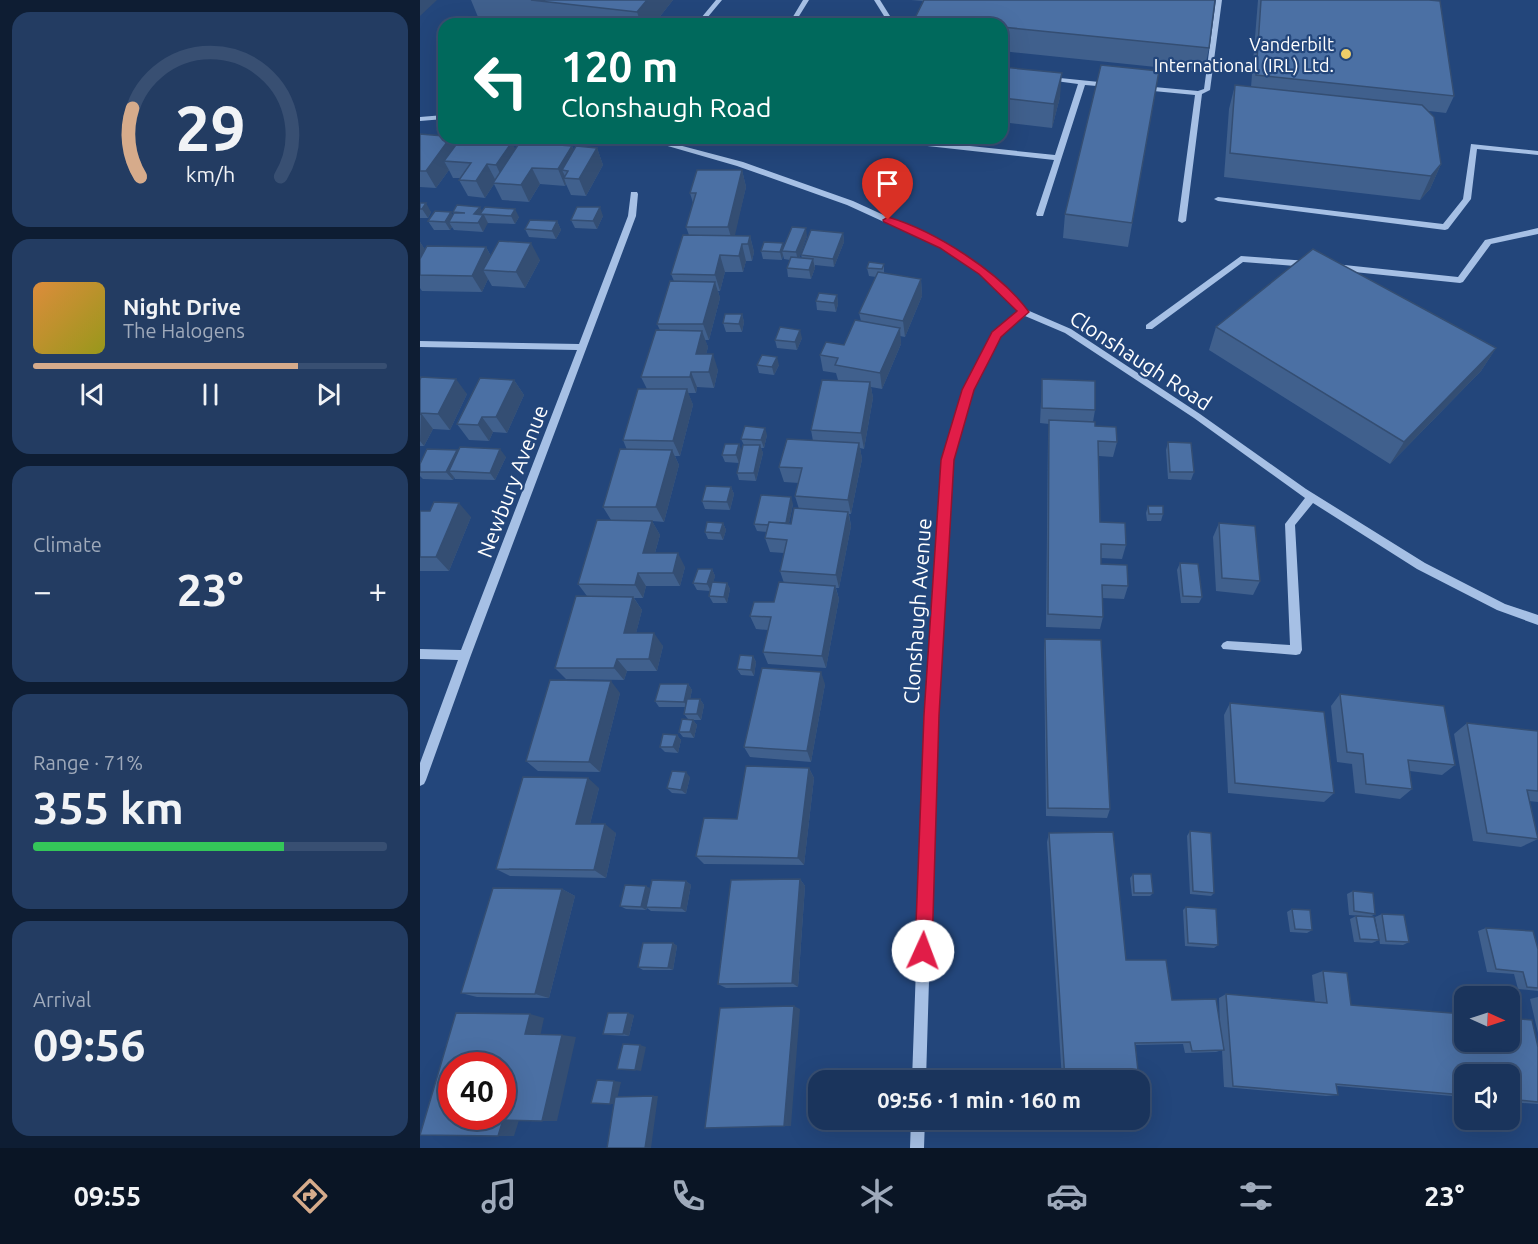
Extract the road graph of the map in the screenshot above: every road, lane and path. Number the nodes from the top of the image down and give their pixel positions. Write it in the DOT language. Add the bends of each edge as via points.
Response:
graph roads {
  1 [pos="718,0"];
  2 [pos="806,0"];
  3 [pos="877,0"];
  4 [pos="1219,0"];
  5 [pos="704,18"];
  6 [pos="795,18"];
  7 [pos="888,18"];
  8 [pos="1036,78"];
  9 [pos="1082,83"];
  10 [pos="1117,86"];
  11 [pos="1129,87"];
  12 [pos="1199,93"];
  13 [pos="438,118"];
  14 [pos="420,119"];
  15 [pos="666,144"];
  16 [pos="928,144"];
  17 [pos="1538,153"];
  18 [pos="1058,158"];
  19 [pos="634,194"];
  20 [pos="1218,199"];
  21 [pos="1040,214"];
  22 [pos="1182,221"];
  23 [pos="1538,231"];
  24 [pos="1024,312"];
  25 [pos="1149,327"];
  26 [pos="420,344"];
  27 [pos="583,347"];
  28 [pos="1312,497"];
  29 [pos="1538,620"];
  30 [pos="1227,646"];
  31 [pos="420,654"];
  32 [pos="465,655"];
  33 [pos="420,780"];
  34 [pos="919,1070"];
  35 [pos="918,1130"];
  36 [pos="917,1148"];
  1 -- 5 [label="street"];
  2 -- 6 [label="street"];
  3 -- 7 [label="street"];
  4 -- 12 [label="street" via="1207,90"];
  8 -- 9 [label="street"];
  9 -- 10 [label="street"];
  9 -- 18 [label="street"];
  11 -- 12 [label="street"];
  12 -- 22 [label="street"];
  13 -- 14 [label="street"];
  15 -- 24 [label="street, Clonshaugh Road" via="740,164 871,212 944,246 983,272"];
  16 -- 18 [label="street"];
  17 -- 20 [label="street" via="1474,146 1467,199 1445,227"];
  18 -- 21 [label="street"];
  19 -- 27 [label="street, Newbury Avenue" via="632,216"];
  23 -- 25 [label="street" via="1488,242 1460,280 1241,259"];
  24 -- 28 [label="street, Clonshaugh Road" via="1097,349"];
  24 -- 34 [label="street, Clonshaugh Avenue" via="996,334 968,390 948,460 931,715"];
  26 -- 27 [label="street"];
  27 -- 32 [label="street, Newbury Avenue"];
  28 -- 29 [label="street, Clonshaugh Road" via="1421,566 1501,607"];
  28 -- 30 [label="street" via="1290,524 1296,650"];
  31 -- 32 [label="street"];
  32 -- 33 [label="street, Newbury Avenue"];
  35 -- 36 [label="street"];
}
